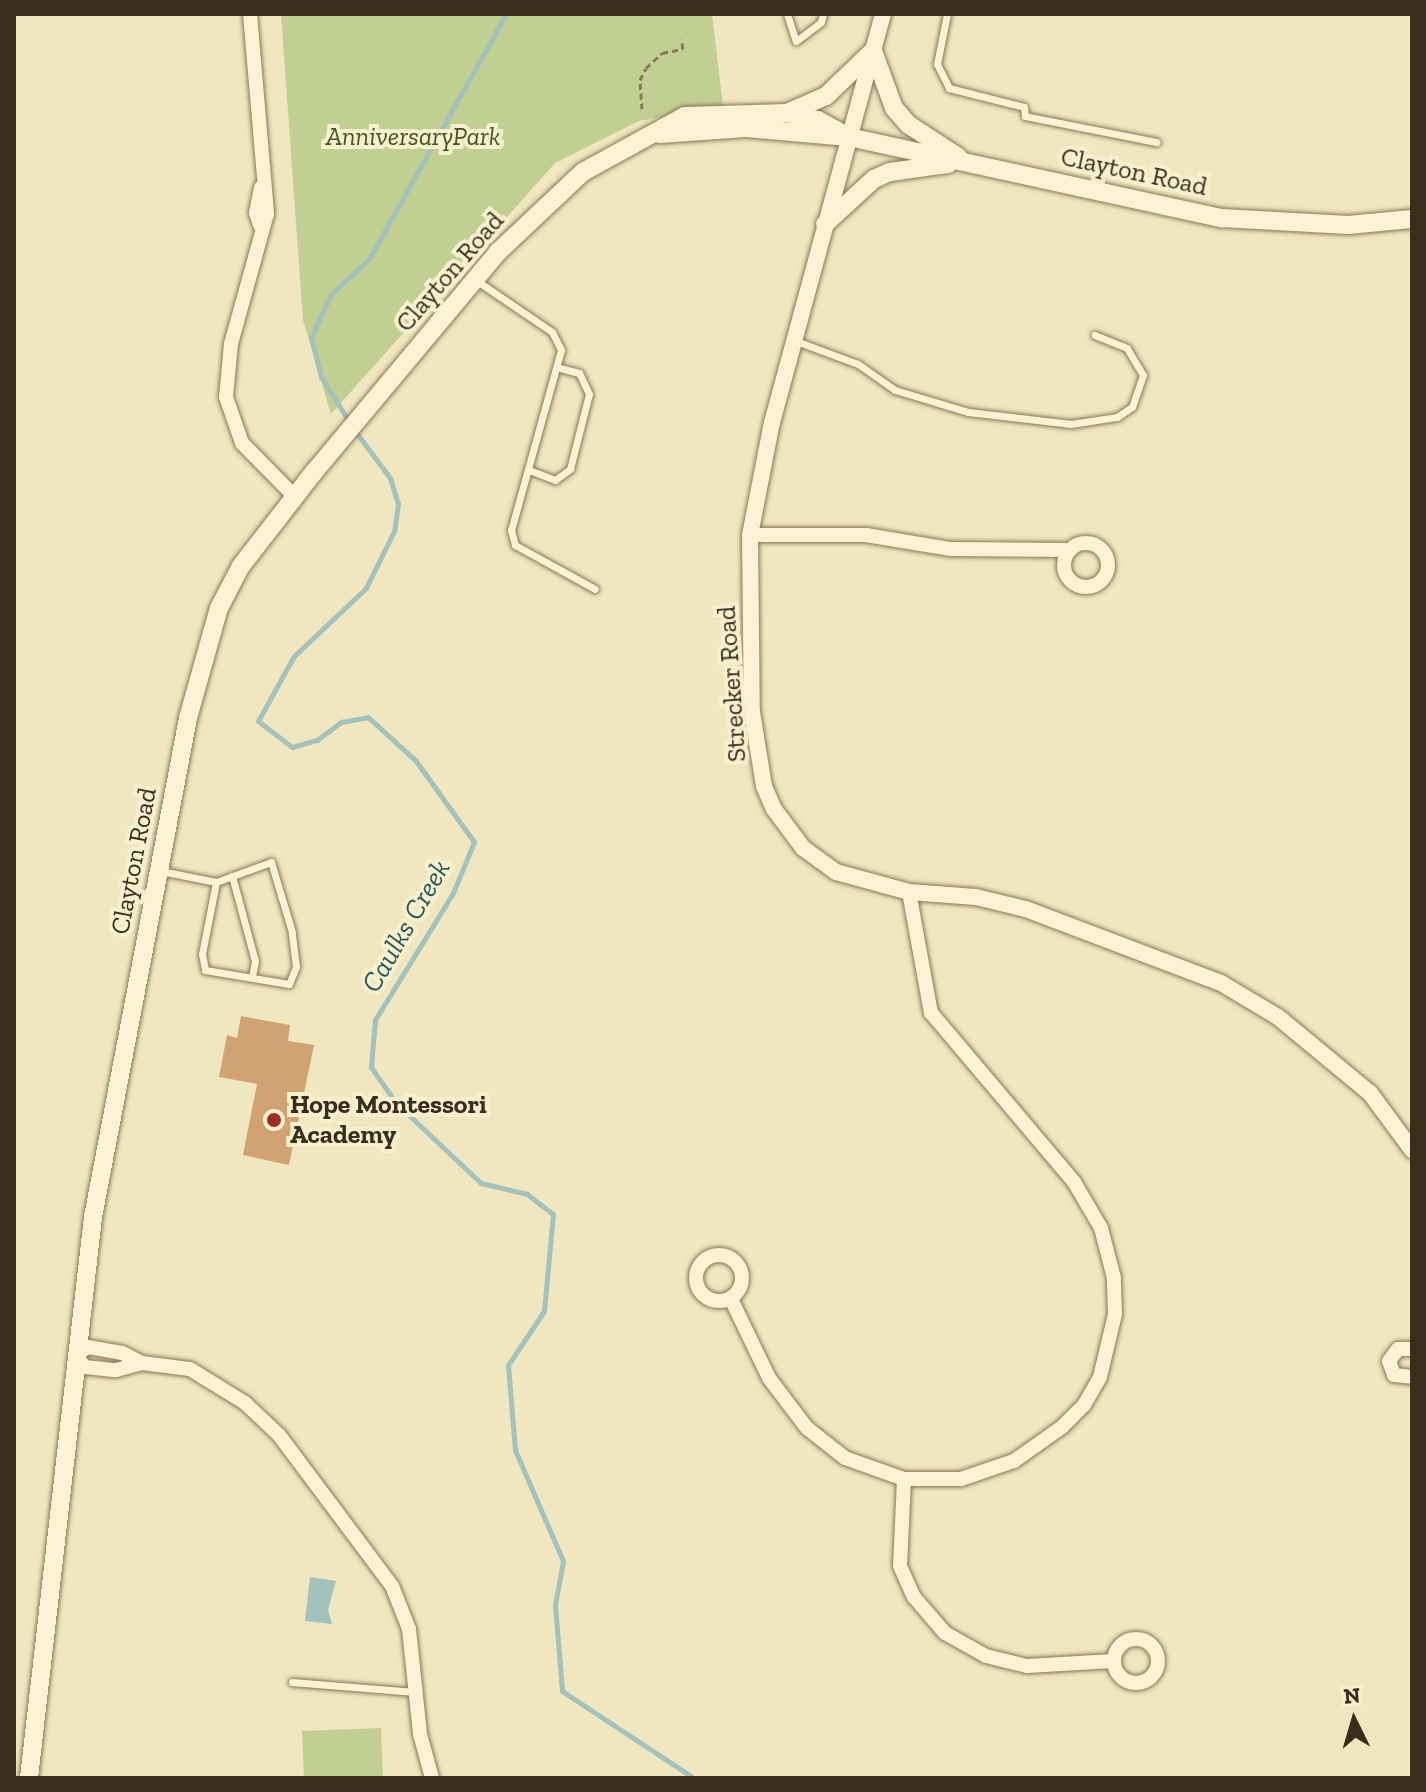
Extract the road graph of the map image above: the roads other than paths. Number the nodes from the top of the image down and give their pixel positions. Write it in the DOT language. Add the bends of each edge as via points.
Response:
graph roads {
  1 [pos="250,14"];
  2 [pos="787,14"];
  3 [pos="823,14"];
  4 [pos="883,14"];
  5 [pos="947,14"];
  6 [pos="873,51"];
  7 [pos="787,113"];
  8 [pos="660,134"];
  9 [pos="849,137"];
  10 [pos="1156,142"];
  11 [pos="967,163"];
  12 [pos="1412,219"];
  13 [pos="825,224"];
  14 [pos="475,280"];
  15 [pos="1094,335"];
  16 [pos="796,341"];
  17 [pos="557,367"];
  18 [pos="529,470"];
  19 [pos="294,496"];
  20 [pos="750,535"];
  21 [pos="1069,550"];
  22 [pos="595,589"];
  23 [pos="159,870"];
  24 [pos="232,876"];
  25 [pos="216,882"];
  26 [pos="909,892"];
  27 [pos="252,977"];
  28 [pos="1412,1150"];
  29 [pos="731,1299"];
  30 [pos="1412,1349"];
  31 [pos="75,1355"];
  32 [pos="1412,1377"];
  33 [pos="904,1479"];
  34 [pos="1113,1661"];
  35 [pos="292,1682"];
  36 [pos="415,1692"];
  37 [pos="29,1778"];
  38 [pos="432,1778"];
  1 -- 19 [label="street" via="260,225 225,372 226,397 242,443"];
  2 -- 3 [label="lane" via="796,41 821,22"];
  4 -- 6 [label="street, Strecker Road"];
  5 -- 10 [label="lane" via="937,64 949,88 1024,107 1025,116"];
  6 -- 7 [label="main road" via="826,96"];
  6 -- 9 [label="street, Strecker Road"];
  6 -- 11 [label="main road" via="894,108 909,125"];
  7 -- 8 [label="main road, Clayton Road" via="685,116"];
  7 -- 9 [label="main road, Clayton Road" via="818,120"];
  8 -- 9 [label="main road, Clayton Road" via="746,128"];
  8 -- 14 [label="main road, Clayton Road" via="583,172 544,204"];
  9 -- 11 [label="main road, Clayton Road"];
  9 -- 13 [label="street, Strecker Road"];
  11 -- 12 [label="main road, Clayton Road" via="1222,218 1348,225"];
  11 -- 13 [label="main road" via="890,172 862,188"];
  13 -- 16 [label="street, Strecker Road"];
  14 -- 17 [label="lane" via="552,332 561,350"];
  14 -- 19 [label="main road, Clayton Road"];
  15 -- 16 [label="lane" via="1127,348 1143,375 1132,407 1117,417 1071,424 968,412 924,399 871,378 858,364"];
  16 -- 20 [label="street, Strecker Road" via="772,422"];
  17 -- 18 [label="lane"];
  17 -- 18 [label="lane" via="579,373 589,394 570,469 555,480"];
  18 -- 22 [label="lane" via="511,530 515,545"];
  19 -- 23 [label="main road, Clayton Road" via="241,566 205,643"];
  20 -- 21 [label="street" via="866,535 951,549"];
  20 -- 26 [label="street, Strecker Road" via="752,712 764,786 774,809 803,848 836,872"];
  23 -- 25 [label="lane"];
  23 -- 31 [label="main road, Clayton Road" via="93,1217"];
  24 -- 25 [label="lane"];
  24 -- 27 [label="lane" via="255,961"];
  24 -- 27 [label="lane" via="271,862 292,932 296,967 289,984"];
  25 -- 27 [label="lane" via="202,954 205,970"];
  26 -- 28 [label="street, Strecker Road" via="1026,909 1221,983 1278,1017 1370,1093"];
  26 -- 33 [label="street" via="931,1013 1091,1205 1114,1278 1115,1314 1100,1377 1084,1405 1039,1447 989,1472 961,1479"];
  29 -- 33 [label="street" via="769,1378 807,1428 845,1458"];
  30 -- 32 [label="street" via="1398,1349 1389,1361 1394,1375"];
  31 -- 36 [label="street" via="85,1367 116,1370 142,1363 190,1369 245,1403 279,1435 392,1586 409,1629"];
  31 -- 37 [label="main road, Clayton Road"];
  33 -- 34 [label="street" via="900,1566 914,1597 945,1633 986,1656 1027,1666"];
  35 -- 36 [label="lane"];
  36 -- 38 [label="street"];
}
